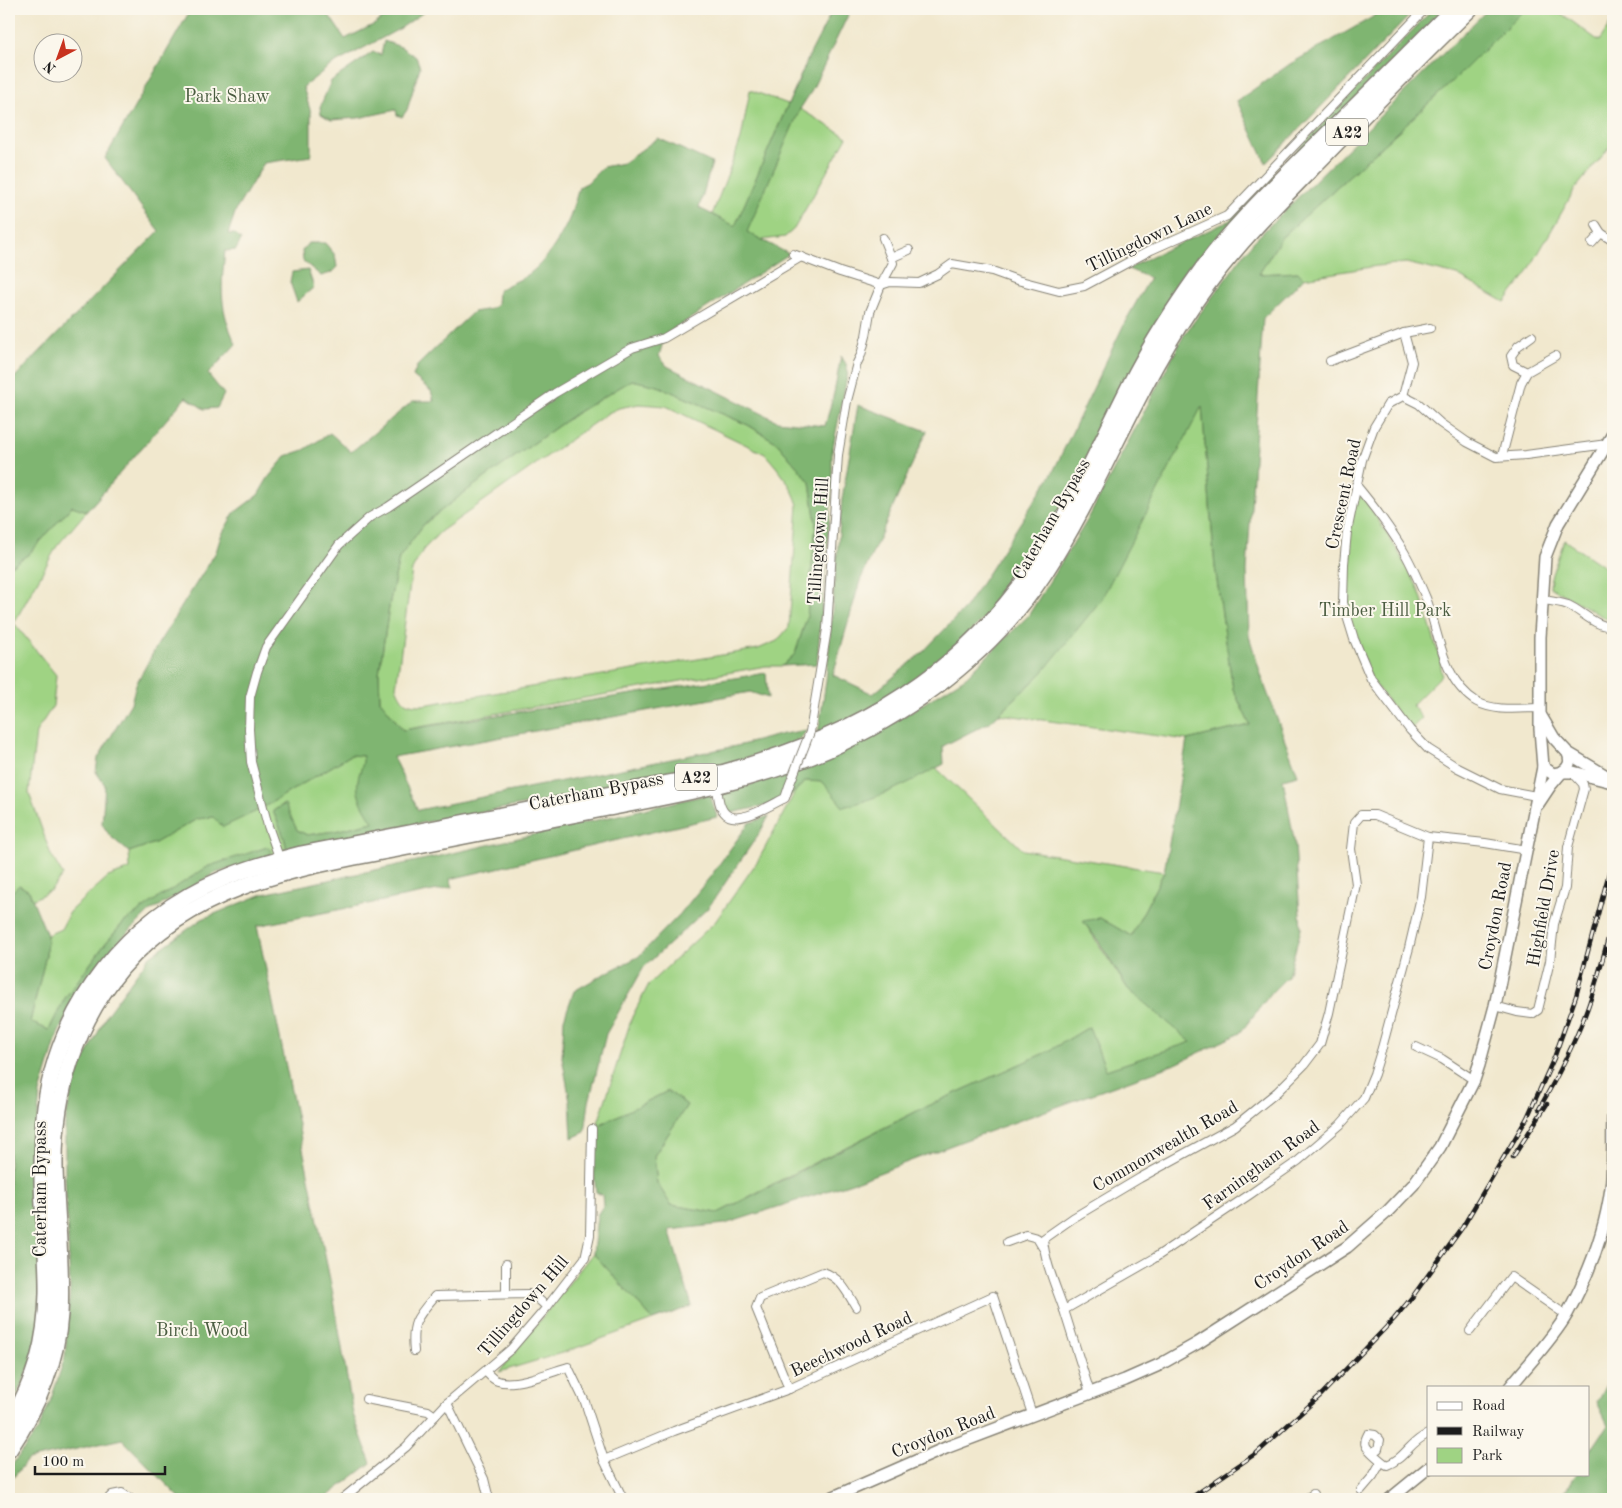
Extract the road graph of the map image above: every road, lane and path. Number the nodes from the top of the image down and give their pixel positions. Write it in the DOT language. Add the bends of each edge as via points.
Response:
graph roads {
  1 [pos="1425,9"];
  2 [pos="1453,9"];
  3 [pos="1470,9"];
  4 [pos="1596,225"];
  5 [pos="1601,233"];
  6 [pos="883,238"];
  7 [pos="1613,241"];
  8 [pos="1592,243"];
  9 [pos="909,250"];
  10 [pos="891,258"];
  11 [pos="881,285"];
  12 [pos="1430,328"];
  13 [pos="1404,333"];
  14 [pos="1532,336"];
  15 [pos="1555,356"];
  16 [pos="1330,361"];
  17 [pos="1527,372"];
  18 [pos="1403,396"];
  19 [pos="1613,434"];
  20 [pos="1607,444"];
  21 [pos="1502,456"];
  22 [pos="1356,485"];
  23 [pos="1541,600"];
  24 [pos="1612,626"];
  25 [pos="1541,712"];
  26 [pos="1565,750"];
  27 [pos="1543,761"];
  28 [pos="1565,773"];
  29 [pos="1613,781"];
  30 [pos="717,786"];
  31 [pos="1536,801"];
  32 [pos="1428,837"];
  33 [pos="1526,850"];
  34 [pos="280,860"];
  35 [pos="1495,1006"];
  36 [pos="1416,1047"];
  37 [pos="1474,1080"];
  38 [pos="1613,1115"];
  39 [pos="592,1129"];
  40 [pos="1007,1242"];
  41 [pos="1044,1250"];
  42 [pos="506,1264"];
  43 [pos="506,1294"];
  44 [pos="547,1306"];
  45 [pos="856,1307"];
  46 [pos="1064,1310"];
  47 [pos="1566,1315"];
  48 [pos="1470,1331"];
  49 [pos="414,1351"];
  50 [pos="486,1372"];
  51 [pos="1511,1386"];
  52 [pos="790,1388"];
  53 [pos="1090,1393"];
  54 [pos="366,1399"];
  55 [pos="447,1404"];
  56 [pos="1032,1414"];
  57 [pos="435,1416"];
  58 [pos="9,1425"];
  59 [pos="1427,1434"];
  60 [pos="9,1450"];
  61 [pos="1372,1452"];
  62 [pos="604,1460"];
  63 [pos="1381,1462"];
  64 [pos="1427,1469"];
  65 [pos="1361,1490"];
  66 [pos="1313,1494"];
  67 [pos="108,1499"];
  68 [pos="131,1499"];
  69 [pos="342,1499"];
  70 [pos="489,1499"];
  71 [pos="623,1499"];
  72 [pos="829,1499"];
  73 [pos="1306,1499"];
  74 [pos="1390,1499"];
  1 -- 11 [label="street, Tillingdown Lane" via="1226,216 1075,288 1059,290 992,271 952,264 919,283 890,282"];
  2 -- 34 [label="highway, Caterham Bypass / A22" via="1279,182 1218,249 1141,364 1064,519 1038,562 992,621 965,648 906,694 821,740 725,772"];
  3 -- 30 [label="highway, Caterham Bypass / A22" via="1257,225 1206,286 1176,330 1046,571 990,639 964,665 931,690 863,732 791,764"];
  4 -- 5 [label="street"];
  5 -- 7 [label="street"];
  5 -- 8 [label="street"];
  6 -- 10 [label="street"];
  9 -- 10 [label="street"];
  10 -- 11 [label="street, Tillingdown Hill" via="893,264"];
  11 -- 30 [label="street, Tillingdown Hill, bridge" via="856,364 838,455 827,629 810,732 785,798 746,817 728,816 721,806"];
  11 -- 34 [label="street" via="797,255 664,338 632,348 563,389 370,517 339,545 266,646 250,697 251,762"];
  12 -- 13 [label="street"];
  13 -- 16 [label="street"];
  13 -- 18 [label="street" via="1412,362"];
  14 -- 17 [label="street" via="1511,356 1513,365"];
  15 -- 17 [label="street"];
  17 -- 21 [label="street" via="1521,383"];
  18 -- 21 [label="street" via="1419,404 1440,424 1467,442"];
  18 -- 22 [label="street, Crescent Road" via="1388,404 1374,427"];
  19 -- 20 [label="main road, Croydon Road"];
  20 -- 21 [label="street"];
  20 -- 23 [label="main road, Croydon Road" via="1558,524 1545,557"];
  22 -- 25 [label="street" via="1378,511 1407,557 1426,599 1439,644 1465,692 1488,706"];
  22 -- 31 [label="street, Crescent Road" via="1347,532 1342,603 1371,679 1428,749 1500,789"];
  23 -- 24 [label="street" via="1566,604 1605,627"];
  23 -- 25 [label="main road, Croydon Road"];
  25 -- 26 [label="main road" via="1554,738"];
  25 -- 27 [label="main road, Croydon Road"];
  26 -- 27 [label="main road" via="1558,746 1549,748"];
  26 -- 28 [label="main road" via="1569,765"];
  26 -- 29 [label="main road"];
  27 -- 28 [label="main road" via="1553,774"];
  27 -- 31 [label="main road, Croydon Road"];
  28 -- 29 [label="main road"];
  28 -- 31 [label="main road, Croydon Road"];
  28 -- 35 [label="street, Highfield Drive" via="1583,784 1584,789 1568,847 1565,888 1554,924 1550,961 1538,1010 1532,1014"];
  30 -- 60 [label="highway, Caterham Bypass / A22" via="262,879 230,890 197,907 144,945 112,980 93,1008 64,1080 55,1141 60,1315 56,1344 41,1394"];
  31 -- 33 [label="main road, Croydon Road"];
  32 -- 33 [label="street"];
  32 -- 41 [label="street, Commonwealth Road" via="1375,815 1361,815 1354,823 1351,849 1356,884 1329,1013 1320,1044 1304,1065 1235,1126 1073,1218 1043,1239"];
  32 -- 46 [label="street, Farningham Road" via="1421,897 1409,948 1382,1048 1364,1098 1340,1125 1282,1173 1153,1259"];
  33 -- 35 [label="main road, Croydon Road"];
  34 -- 58 [label="highway, Caterham Bypass / A22" via="221,879 156,917 101,971 69,1027 50,1079 44,1117 42,1182 47,1285 44,1327 27,1391"];
  35 -- 37 [label="main road, Croydon Road"];
  36 -- 37 [label="street"];
  37 -- 53 [label="main road, Croydon Road" via="1436,1154 1413,1185 1367,1230 1291,1284 1198,1342 1151,1368"];
  38 -- 47 [label="main road" via="1611,1187 1601,1238"];
  39 -- 44 [label="street, Tillingdown Hill" via="590,1235 585,1258"];
  40 -- 41 [label="street" via="1026,1234 1037,1238"];
  41 -- 46 [label="street"];
  42 -- 43 [label="street"];
  43 -- 44 [label="street" via="529,1294"];
  43 -- 49 [label="street" via="435,1296 418,1315 412,1334"];
  44 -- 50 [label="street, Tillingdown Hill" via="511,1349"];
  45 -- 52 [label="street" via="842,1284 833,1275 823,1272 760,1298 756,1308"];
  46 -- 53 [label="street"];
  47 -- 48 [label="street" via="1511,1276"];
  47 -- 51 [label="main road"];
  50 -- 55 [label="street, Tillingdown Hill"];
  50 -- 62 [label="street" via="507,1383 568,1367 585,1402"];
  52 -- 56 [label="street, Beechwood Road" via="993,1296"];
  52 -- 62 [label="street, Beechwood Road"];
  53 -- 56 [label="main road, Croydon Road"];
  54 -- 57 [label="street" via="428,1411"];
  55 -- 57 [label="street, Tillingdown Hill"];
  55 -- 70 [label="street" via="484,1479"];
  56 -- 72 [label="main road, Croydon Road"];
  57 -- 69 [label="street, Tillingdown Hill" via="406,1447"];
  59 -- 63 [label="street" via="1418,1438 1397,1461 1387,1465"];
  61 -- 63 [label="street"];
  62 -- 71 [label="street"];
  63 -- 65 [label="street"];
  64 -- 74 [label="main road"];
  66 -- 73 [label="street"];
  67 -- 68 [label="street" via="122,1493"];
}
